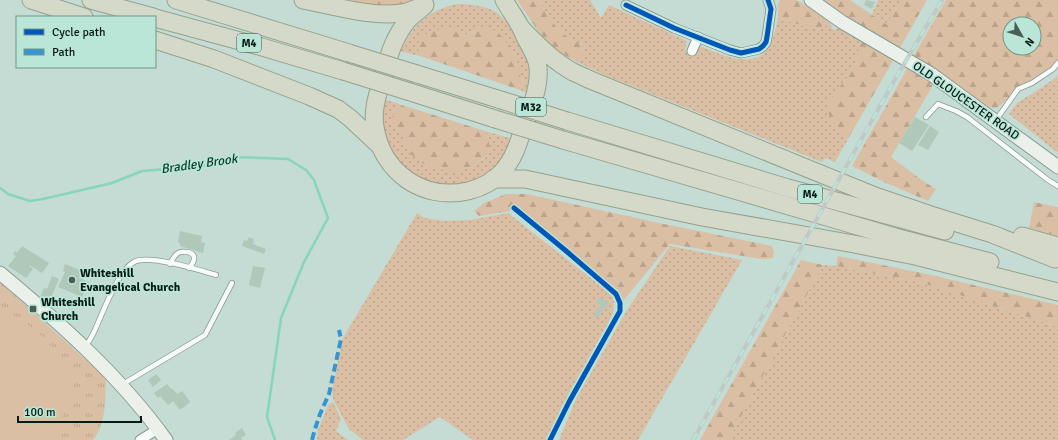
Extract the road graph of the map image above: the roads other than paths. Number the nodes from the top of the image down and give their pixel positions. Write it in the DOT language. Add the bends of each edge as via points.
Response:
graph roads {
  1 [pos="32,0"];
  2 [pos="90,0"];
  3 [pos="176,0"];
  4 [pos="303,0"];
  5 [pos="504,0"];
  6 [pos="768,0"];
  7 [pos="811,0"];
  8 [pos="430,3"];
  9 [pos="626,5"];
  10 [pos="81,16"];
  11 [pos="150,16"];
  12 [pos="156,18"];
  13 [pos="521,28"];
  14 [pos="698,37"];
  15 [pos="156,40"];
  16 [pos="692,51"];
  17 [pos="1058,63"];
  18 [pos="926,117"];
  19 [pos="995,121"];
  20 [pos="379,145"];
  21 [pos="1058,167"];
  22 [pos="493,179"];
  23 [pos="1058,186"];
  24 [pos="1057,255"];
  25 [pos="170,264"];
  26 [pos="189,268"];
  27 [pos="1,275"];
  28 [pos="216,275"];
  29 [pos="1058,280"];
  30 [pos="232,283"];
  31 [pos="1058,292"];
  32 [pos="84,348"];
  33 [pos="121,385"];
  34 [pos="162,435"];
  35 [pos="140,440"];
  1 -- 10 [label="highway"];
  2 -- 11 [label="highway, M4"];
  3 -- 24 [label="highway, M4, bridge" via="788,188 903,220"];
  4 -- 8 [label="highway" via="378,14 406,12"];
  5 -- 13 [label="highway, M32"];
  6 -- 14 [label="street" via="771,9 767,37 759,49 735,52"];
  7 -- 19 [label="main road, OLD GLOUCESTER ROAD" via="842,22 931,74"];
  8 -- 20 [label="highway, M32" via="410,19 391,48 374,115"];
  9 -- 14 [label="street"];
  12 -- 29 [label="highway, M4, bridge" via="895,237"];
  13 -- 22 [label="highway, M32" via="537,63 535,92 514,156"];
  13 -- 24 [label="highway, M4" via="541,48 572,72 593,81 875,196"];
  14 -- 16 [label="street"];
  15 -- 20 [label="highway, M4" via="214,58 338,109"];
  17 -- 19 [label="lane" via="1048,73 1018,89"];
  18 -- 23 [label="lane" via="938,104 956,111"];
  19 -- 21 [label="main road, OLD GLOUCESTER ROAD"];
  20 -- 22 [label="highway, M32" via="387,161 399,173 432,192 464,192"];
  22 -- 31 [label="highway" via="524,179 702,217 915,256"];
  25 -- 26 [label="lane"];
  25 -- 26 [label="lane" via="182,251 194,255 194,262"];
  25 -- 32 [label="lane" via="143,260 129,266 115,286"];
  26 -- 28 [label="lane"];
  27 -- 32 [label="main road" via="69,328"];
  30 -- 33 [label="lane" via="205,335"];
  32 -- 33 [label="main road"];
  33 -- 34 [label="main road"];
  34 -- 35 [label="street"];
}
